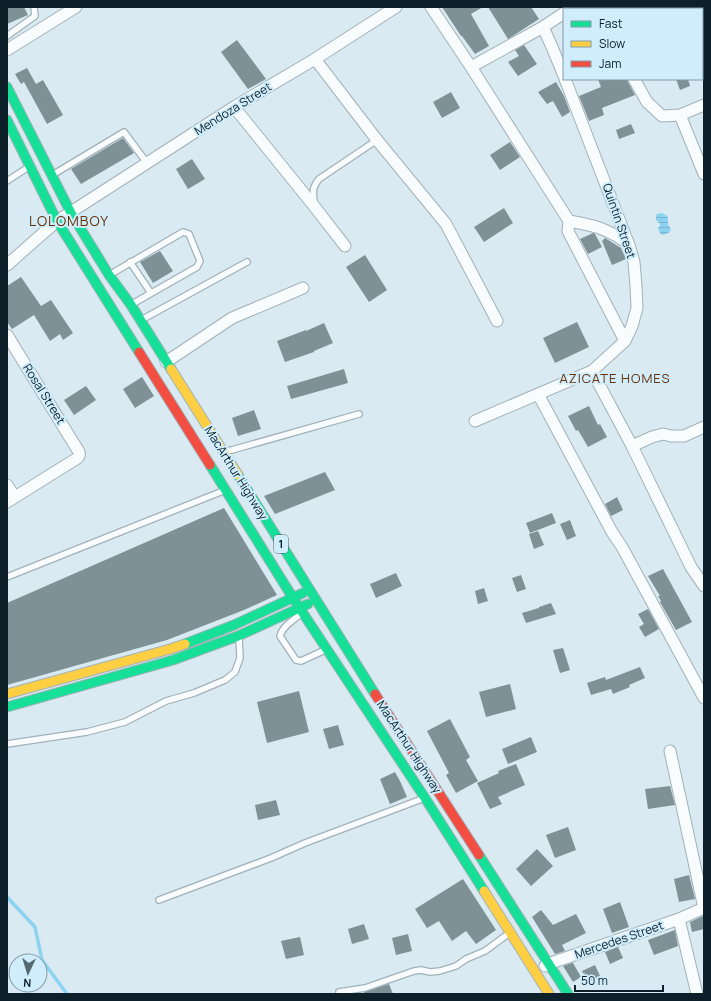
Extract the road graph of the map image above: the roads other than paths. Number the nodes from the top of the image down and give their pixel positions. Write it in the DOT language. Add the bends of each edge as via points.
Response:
graph roads {
  1 [pos="34,7"];
  2 [pos="76,7"];
  3 [pos="396,7"];
  4 [pos="431,7"];
  5 [pos="563,14"];
  6 [pos="543,27"];
  7 [pos="7,36"];
  8 [pos="7,50"];
  9 [pos="314,59"];
  10 [pos="471,66"];
  11 [pos="563,74"];
  12 [pos="565,80"];
  13 [pos="635,80"];
  14 [pos="8,92"];
  15 [pos="704,105"];
  16 [pos="234,107"];
  17 [pos="680,115"];
  18 [pos="7,120"];
  19 [pos="377,140"];
  20 [pos="147,163"];
  21 [pos="30,166"];
  22 [pos="704,172"];
  23 [pos="52,175"];
  24 [pos="7,181"];
  25 [pos="314,206"];
  26 [pos="71,213"];
  27 [pos="57,221"];
  28 [pos="569,221"];
  29 [pos="629,245"];
  30 [pos="345,246"];
  31 [pos="130,262"];
  32 [pos="247,262"];
  33 [pos="7,265"];
  34 [pos="109,275"];
  35 [pos="303,288"];
  36 [pos="151,294"];
  37 [pos="131,305"];
  38 [pos="140,321"];
  39 [pos="497,321"];
  40 [pos="7,335"];
  41 [pos="625,341"];
  42 [pos="166,362"];
  43 [pos="592,371"];
  44 [pos="538,394"];
  45 [pos="359,414"];
  46 [pos="475,421"];
  47 [pos="704,427"];
  48 [pos="632,446"];
  49 [pos="222,451"];
  50 [pos="7,486"];
  51 [pos="225,490"];
  52 [pos="11,500"];
  53 [pos="7,577"];
  54 [pos="704,586"];
  55 [pos="310,590"];
  56 [pos="293,598"];
  57 [pos="317,600"];
  58 [pos="301,610"];
  59 [pos="238,636"];
  60 [pos="327,649"];
  61 [pos="7,694"];
  62 [pos="704,698"];
  63 [pos="7,707"];
  64 [pos="7,744"];
  65 [pos="670,751"];
  66 [pos="425,798"];
  67 [pos="159,900"];
  68 [pos="704,908"];
  69 [pos="679,919"];
  70 [pos="510,933"];
  71 [pos="548,964"];
  72 [pos="535,972"];
  73 [pos="339,992"];
  74 [pos="549,994"];
  75 [pos="568,994"];
  76 [pos="697,994"];
  1 -- 7 [label="lane" via="35,16"];
  2 -- 8 [label="street"];
  3 -- 9 [label="street, Mendoza Street"];
  4 -- 10 [label="street"];
  5 -- 6 [label="street"];
  6 -- 10 [label="street"];
  6 -- 11 [label="street"];
  9 -- 16 [label="street, Mendoza Street"];
  9 -- 19 [label="street"];
  10 -- 28 [label="street"];
  12 -- 29 [label="street, Quintin Street"];
  13 -- 17 [label="street" via="647,102 662,116"];
  14 -- 23 [label="main road, MacArthur Highway / 1"];
  15 -- 17 [label="street"];
  16 -- 20 [label="street, Mendoza Street"];
  16 -- 25 [label="street"];
  17 -- 22 [label="street"];
  18 -- 21 [label="main road, MacArthur Highway / 1"];
  19 -- 25 [label="lane" via="319,178 314,185"];
  19 -- 39 [label="street" via="446,224"];
  20 -- 23 [label="lane" via="124,132"];
  20 -- 26 [label="street, Mendoza Street"];
  21 -- 24 [label="lane"];
  21 -- 27 [label="main road, MacArthur Highway / 1"];
  23 -- 26 [label="main road, MacArthur Highway / 1"];
  25 -- 30 [label="street"];
  26 -- 27 [label="street, Mendoza Street"];
  26 -- 34 [label="main road, MacArthur Highway / 1"];
  27 -- 33 [label="street, Mendoza Street"];
  27 -- 51 [label="main road, MacArthur Highway / 1"];
  28 -- 29 [label="street" via="591,224 619,236"];
  28 -- 41 [label="street" via="568,231"];
  29 -- 41 [label="street, Quintin Street" via="634,262 637,308"];
  31 -- 34 [label="lane"];
  31 -- 36 [label="lane"];
  31 -- 36 [label="lane" via="183,232 188,234 200,261 197,267"];
  32 -- 38 [label="lane"];
  34 -- 37 [label="main road, MacArthur Highway / 1"];
  35 -- 42 [label="street" via="232,318"];
  36 -- 37 [label="lane"];
  37 -- 38 [label="main road, MacArthur Highway / 1"];
  38 -- 42 [label="main road, MacArthur Highway / 1"];
  40 -- 52 [label="street, Rosal Street" via="80,454"];
  41 -- 43 [label="street, Quintin Street"];
  42 -- 49 [label="main road, MacArthur Highway / 1"];
  43 -- 44 [label="street, Quintin Street"];
  43 -- 48 [label="street"];
  44 -- 46 [label="street, Quintin Street"];
  44 -- 62 [label="street"];
  45 -- 49 [label="lane"];
  47 -- 48 [label="street" via="684,436 663,434"];
  48 -- 54 [label="street" via="691,567"];
  49 -- 55 [label="main road, MacArthur Highway / 1"];
  50 -- 52 [label="street"];
  51 -- 53 [label="lane"];
  51 -- 56 [label="main road, MacArthur Highway / 1"];
  55 -- 56 [label="main road"];
  55 -- 57 [label="main road, MacArthur Highway / 1"];
  56 -- 58 [label="main road, MacArthur Highway / 1"];
  56 -- 61 [label="main road" via="234,625 170,649"];
  57 -- 58 [label="main road"];
  57 -- 71 [label="main road, MacArthur Highway / 1"];
  58 -- 59 [label="main road"];
  58 -- 60 [label="main road, MacArthur Highway / 1"];
  58 -- 60 [label="lane" via="280,632 296,660 301,661"];
  59 -- 63 [label="main road" via="173,660"];
  59 -- 64 [label="lane" via="240,658 235,672 225,680 166,701 126,722 87,732"];
  60 -- 66 [label="main road, MacArthur Highway / 1"];
  65 -- 68 [label="street, Mercedes Street"];
  66 -- 67 [label="lane"];
  66 -- 70 [label="main road, MacArthur Highway / 1"];
  68 -- 69 [label="street, Mercedes Street"];
  69 -- 71 [label="street, Mercedes Street"];
  69 -- 76 [label="street"];
  70 -- 72 [label="main road, MacArthur Highway / 1"];
  70 -- 73 [label="lane" via="485,951 456,966 440,971 414,971 365,988"];
  71 -- 72 [label="street, Mercedes Street"];
  71 -- 75 [label="main road, MacArthur Highway / 1"];
  72 -- 74 [label="main road, MacArthur Highway / 1"];
}
